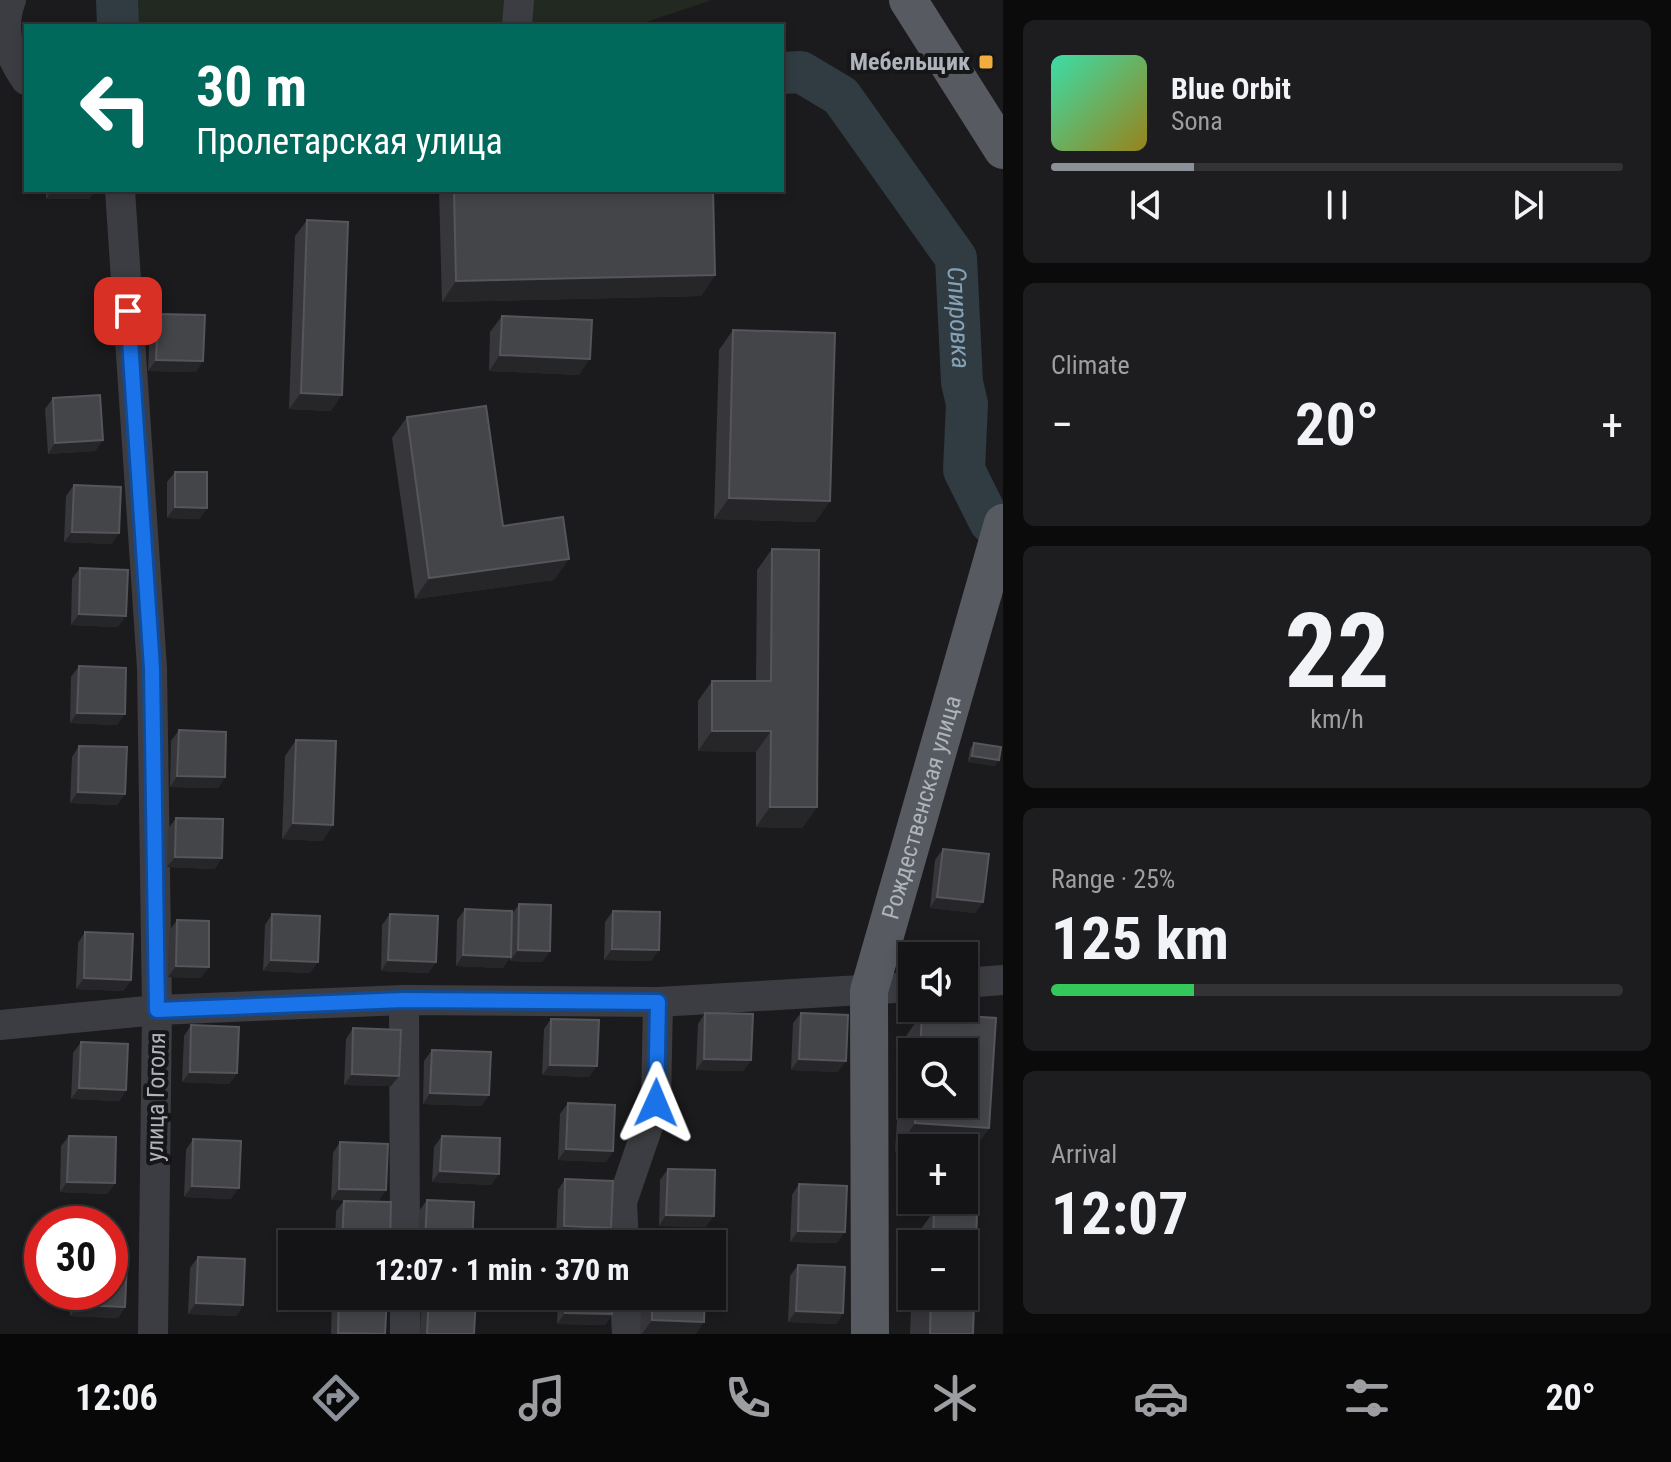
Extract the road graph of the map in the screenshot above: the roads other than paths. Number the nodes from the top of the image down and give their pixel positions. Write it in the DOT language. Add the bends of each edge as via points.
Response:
graph roads {
  1 [pos="11,0"];
  2 [pos="519,0"];
  3 [pos="908,0"];
  4 [pos="517,24"];
  5 [pos="24,76"];
  6 [pos="1003,150"];
  7 [pos="120,192"];
  8 [pos="998,541"];
  9 [pos="1003,980"];
  10 [pos="978,982"];
  11 [pos="898,988"];
  12 [pos="869,991"];
  13 [pos="404,1000"];
  14 [pos="658,1002"];
  15 [pos="157,1010"];
  16 [pos="0,1025"];
  17 [pos="405,1230"];
  18 [pos="623,1230"];
  19 [pos="405,1310"];
  20 [pos="626,1310"];
  21 [pos="153,1334"];
  22 [pos="405,1334"];
  23 [pos="627,1334"];
  24 [pos="870,1334"];
  1 -- 5 [label="street" via="4,12 3,39"];
  2 -- 4 [label="street"];
  3 -- 6 [label="main road"];
  7 -- 15 [label="street, улица Гоголя" via="152,668"];
  8 -- 12 [label="main road, Рождественская улица"];
  9 -- 10 [label="street"];
  11 -- 12 [label="street"];
  12 -- 14 [label="street"];
  12 -- 24 [label="main road, Рождественская улица"];
  13 -- 14 [label="street"];
  13 -- 15 [label="street"];
  13 -- 17 [label="street"];
  14 -- 18 [label="street" via="656,1103 622,1202"];
  15 -- 16 [label="street"];
  15 -- 21 [label="street, улица Гоголя"];
  19 -- 22 [label="street"];
  20 -- 23 [label="street"];
}
